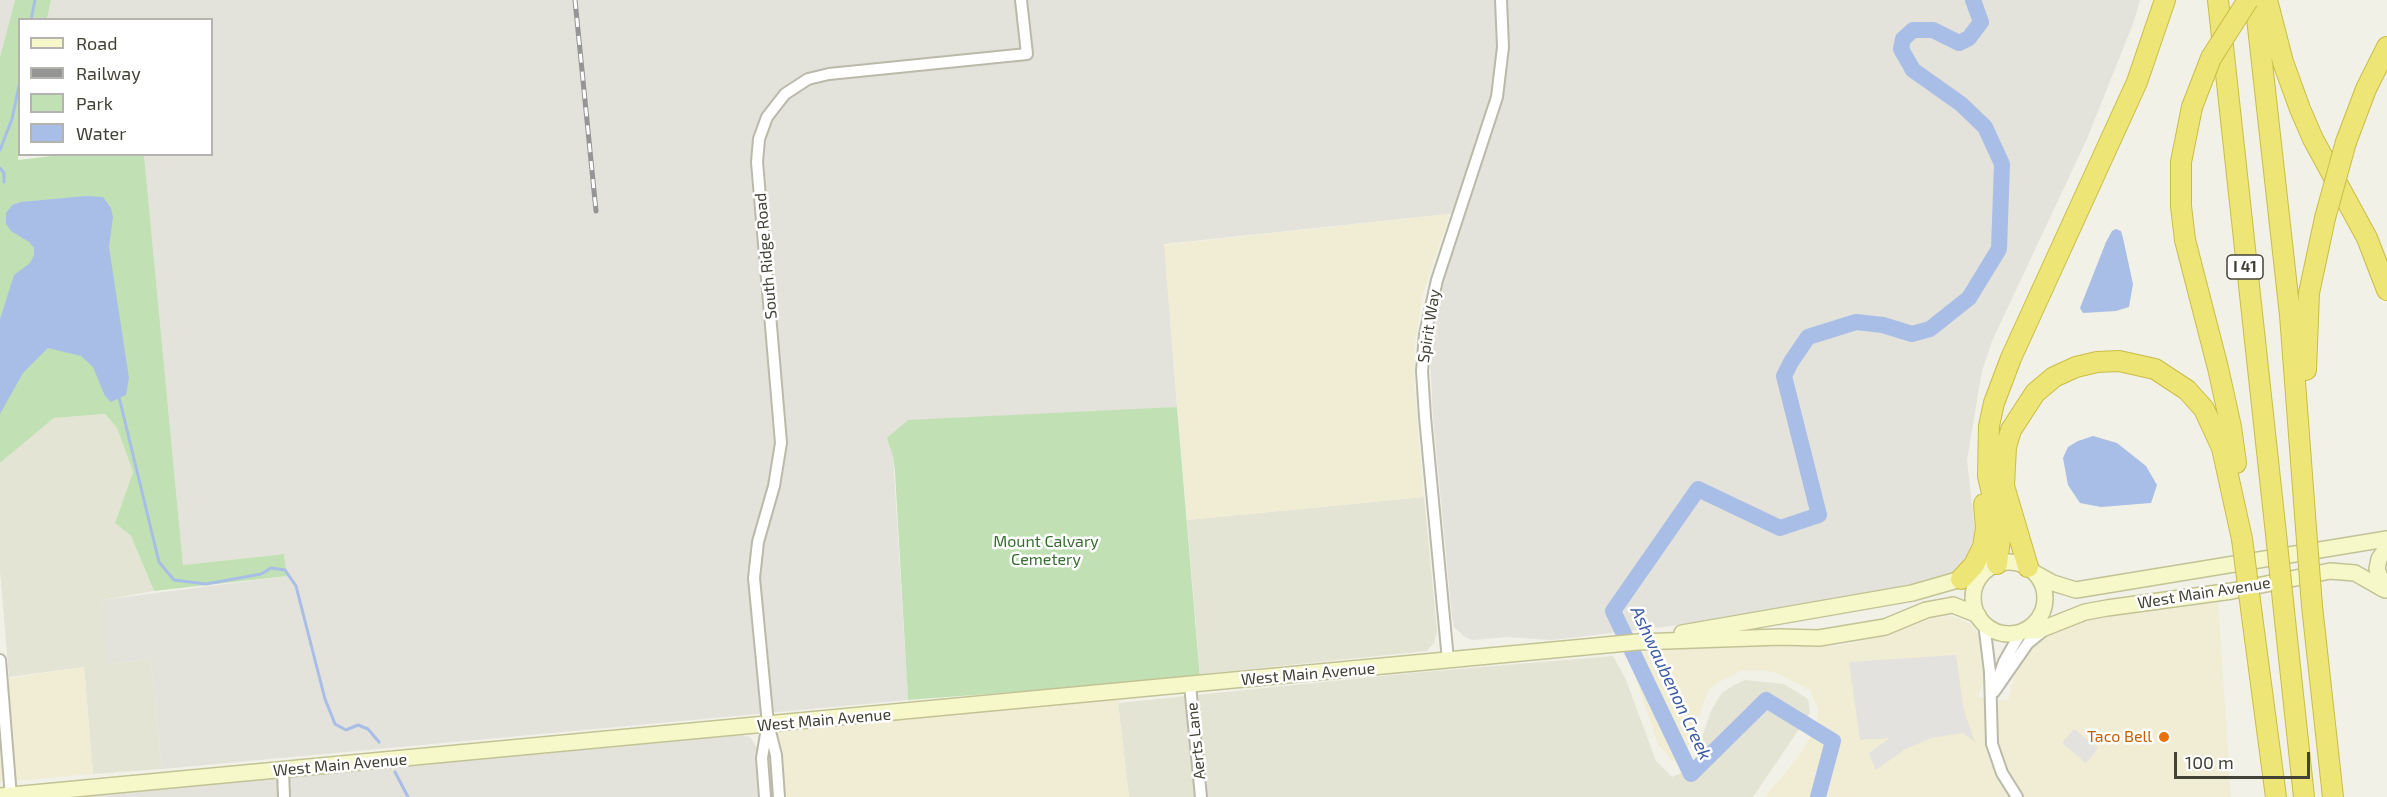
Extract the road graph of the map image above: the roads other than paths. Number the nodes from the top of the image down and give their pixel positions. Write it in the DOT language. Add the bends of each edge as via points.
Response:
graph roads {
  1 [pos="1021,0"];
  2 [pos="1501,0"];
  3 [pos="2165,0"];
  4 [pos="2218,0"];
  5 [pos="2248,0"];
  6 [pos="2255,0"];
  7 [pos="2267,0"];
  8 [pos="2387,47"];
  9 [pos="2387,290"];
  10 [pos="1988,448"];
  11 [pos="2306,528"];
  12 [pos="2242,539"];
  13 [pos="2387,539"];
  14 [pos="2387,547"];
  15 [pos="1995,565"];
  16 [pos="2032,570"];
  17 [pos="1961,579"];
  18 [pos="2385,591"];
  19 [pos="1981,619"];
  20 [pos="2049,626"];
  21 [pos="2022,631"];
  22 [pos="1638,642"];
  23 [pos="0,660"];
  24 [pos="1448,660"];
  25 [pos="1190,685"];
  26 [pos="1993,696"];
  27 [pos="768,724"];
  28 [pos="283,770"];
  29 [pos="5,796"];
  30 [pos="284,797"];
  31 [pos="765,797"];
  32 [pos="779,797"];
  33 [pos="1202,797"];
  34 [pos="2018,797"];
  35 [pos="2276,797"];
  36 [pos="2304,797"];
  37 [pos="2333,797"];
  1 -- 27 [label="street, South Ridge Road" via="1027,54 829,74 808,80 785,94 767,117 759,139 757,162 781,443 758,542 754,578"];
  2 -- 24 [label="street, Spirit Way" via="1503,47 1497,96 1437,280 1424,353 1425,417"];
  3 -- 10 [label="highway" via="2137,82 2002,379 1994,403"];
  4 -- 36 [label="highway, I 41, bridge"];
  5 -- 12 [label="highway, bridge" via="2211,58 2192,107 2181,162 2183,228 2231,427"];
  6 -- 11 [label="highway, I 41" via="2290,315"];
  7 -- 9 [label="highway" via="2300,109 2367,238"];
  8 -- 11 [label="highway, bridge" via="2346,142 2309,293 2306,373 2312,486"];
  10 -- 15 [label="highway" via="1988,476 2001,531"];
  10 -- 17 [label="highway" via="1981,475 1986,539 1974,565"];
  11 -- 37 [label="highway, I 41, bridge"];
  12 -- 16 [label="highway" via="2222,448 2204,409 2187,390 2155,369 2119,361 2097,362 2054,377 2035,393 2011,430 2004,486"];
  12 -- 35 [label="highway, bridge"];
  13 -- 16 [label="main road, West Main Avenue" via="2076,590 2053,583"];
  14 -- 18 [label="main road" via="2377,569"];
  15 -- 16 [label="main road" via="2008,562"];
  15 -- 17 [label="main road, West Main Avenue"];
  15 -- 19 [label="main road" via="1984,573 1974,593"];
  16 -- 21 [label="main road" via="2045,594 2044,605 2040,616"];
  17 -- 22 [label="main road, West Main Avenue" via="1857,604 1724,624"];
  18 -- 20 [label="main road, West Main Avenue" via="2355,573 2330,571 2232,591 2085,612"];
  19 -- 21 [label="main road" via="2001,633"];
  19 -- 22 [label="main road, West Main Avenue" via="1953,605 1849,635"];
  19 -- 26 [label="street"];
  20 -- 21 [label="main road, West Main Avenue"];
  20 -- 26 [label="street" via="2028,643"];
  21 -- 26 [label="street" via="2004,662"];
  22 -- 24 [label="main road, West Main Avenue"];
  23 -- 29 [label="street"];
  24 -- 25 [label="main road, West Main Avenue"];
  25 -- 27 [label="main road, West Main Avenue"];
  25 -- 33 [label="street, Aerts Lane"];
  26 -- 34 [label="street" via="1993,750"];
  27 -- 28 [label="main road, West Main Avenue"];
  27 -- 31 [label="street, South Ridge Road" via="762,758"];
  27 -- 32 [label="street, South Ridge Road" via="776,755"];
  28 -- 29 [label="main road, West Main Avenue"];
  28 -- 30 [label="street"];
}
